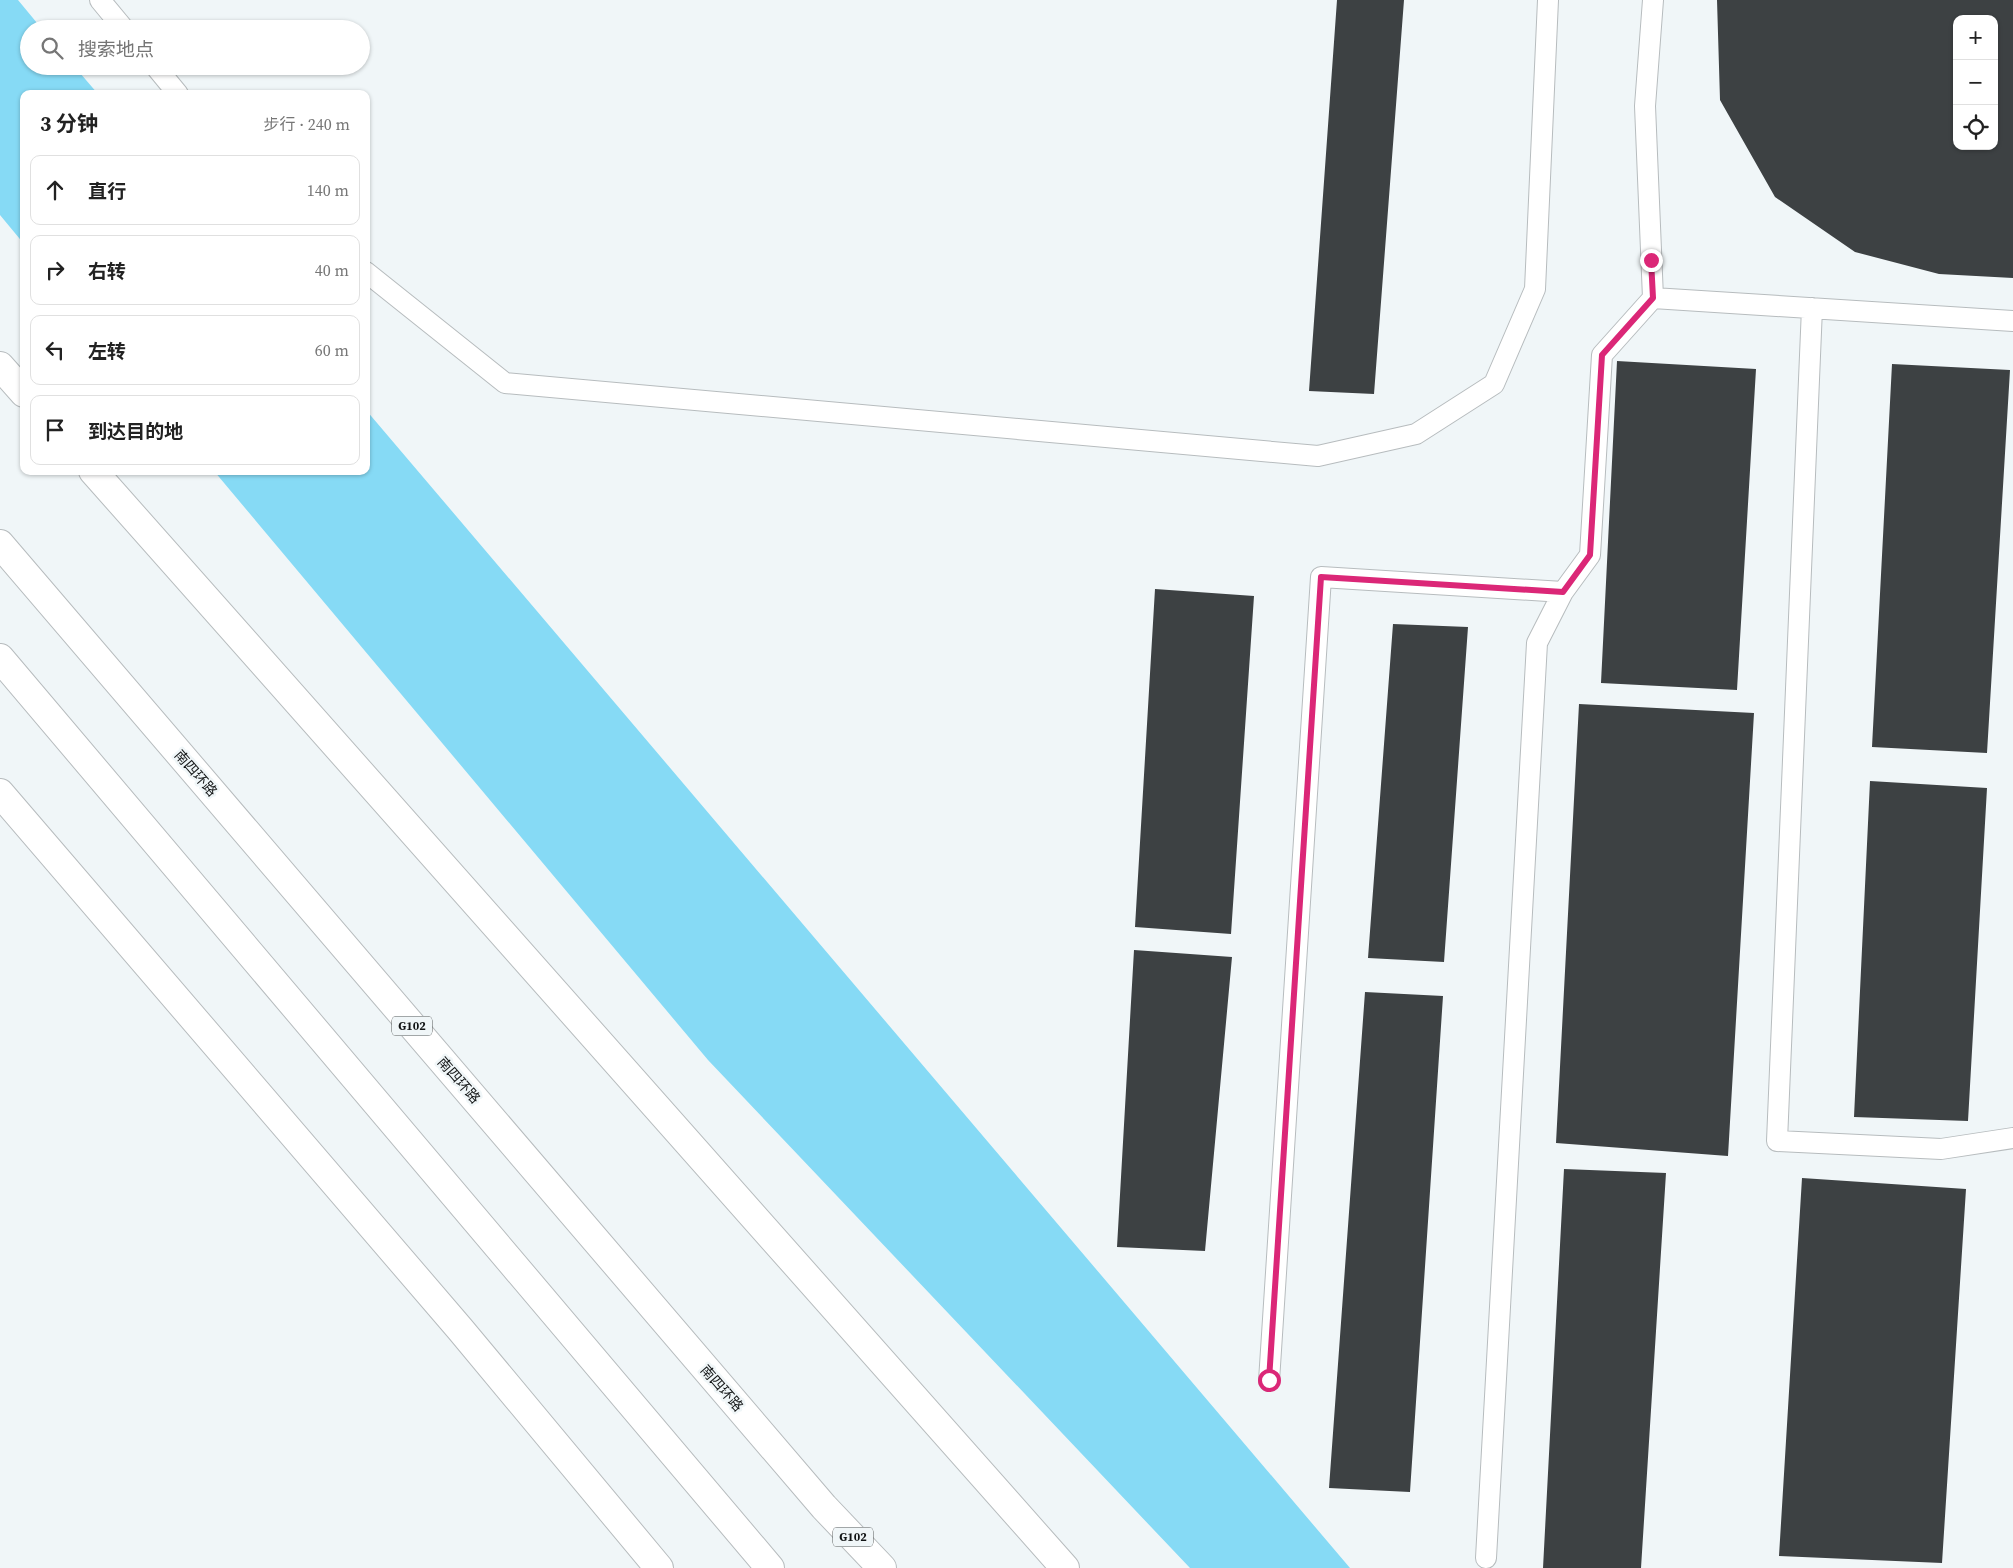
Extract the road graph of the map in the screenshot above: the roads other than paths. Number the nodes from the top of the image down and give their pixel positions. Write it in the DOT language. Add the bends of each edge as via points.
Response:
graph roads {
  1 [pos="100,0"];
  2 [pos="1548,0"];
  3 [pos="1653,0"];
  4 [pos="117,20"];
  5 [pos="162,75"];
  6 [pos="175,90"];
  7 [pos="370,275"];
  8 [pos="1653,298"];
  9 [pos="1812,308"];
  10 [pos="2013,320"];
  11 [pos="0,366"];
  12 [pos="20,388"];
  13 [pos="98,475"];
  14 [pos="0,544"];
  15 [pos="1563,592"];
  16 [pos="0,658"];
  17 [pos="0,793"];
  18 [pos="2013,1138"];
  19 [pos="1269,1380"];
  20 [pos="1486,1558"];
  21 [pos="658,1568"];
  22 [pos="770,1568"];
  23 [pos="882,1568"];
  24 [pos="1065,1568"];
  1 -- 4 [label="lane"];
  2 -- 7 [label="lane" via="1535,289 1494,384 1416,434 1318,456 505,383"];
  3 -- 8 [label="lane" via="1646,106"];
  5 -- 6 [label="lane"];
  8 -- 9 [label="lane"];
  8 -- 15 [label="lane" via="1602,355 1590,555"];
  9 -- 10 [label="lane"];
  9 -- 18 [label="lane" via="1778,1141 1941,1149"];
  11 -- 12 [label="main road"];
  13 -- 24 [label="main road"];
  14 -- 23 [label="main road, 南四环路 / G102" via="824,1507"];
  15 -- 19 [label="lane" via="1321,577"];
  15 -- 20 [label="lane" via="1537,643"];
  16 -- 22 [label="main road"];
  17 -- 21 [label="main road" via="460,1329"];
}
